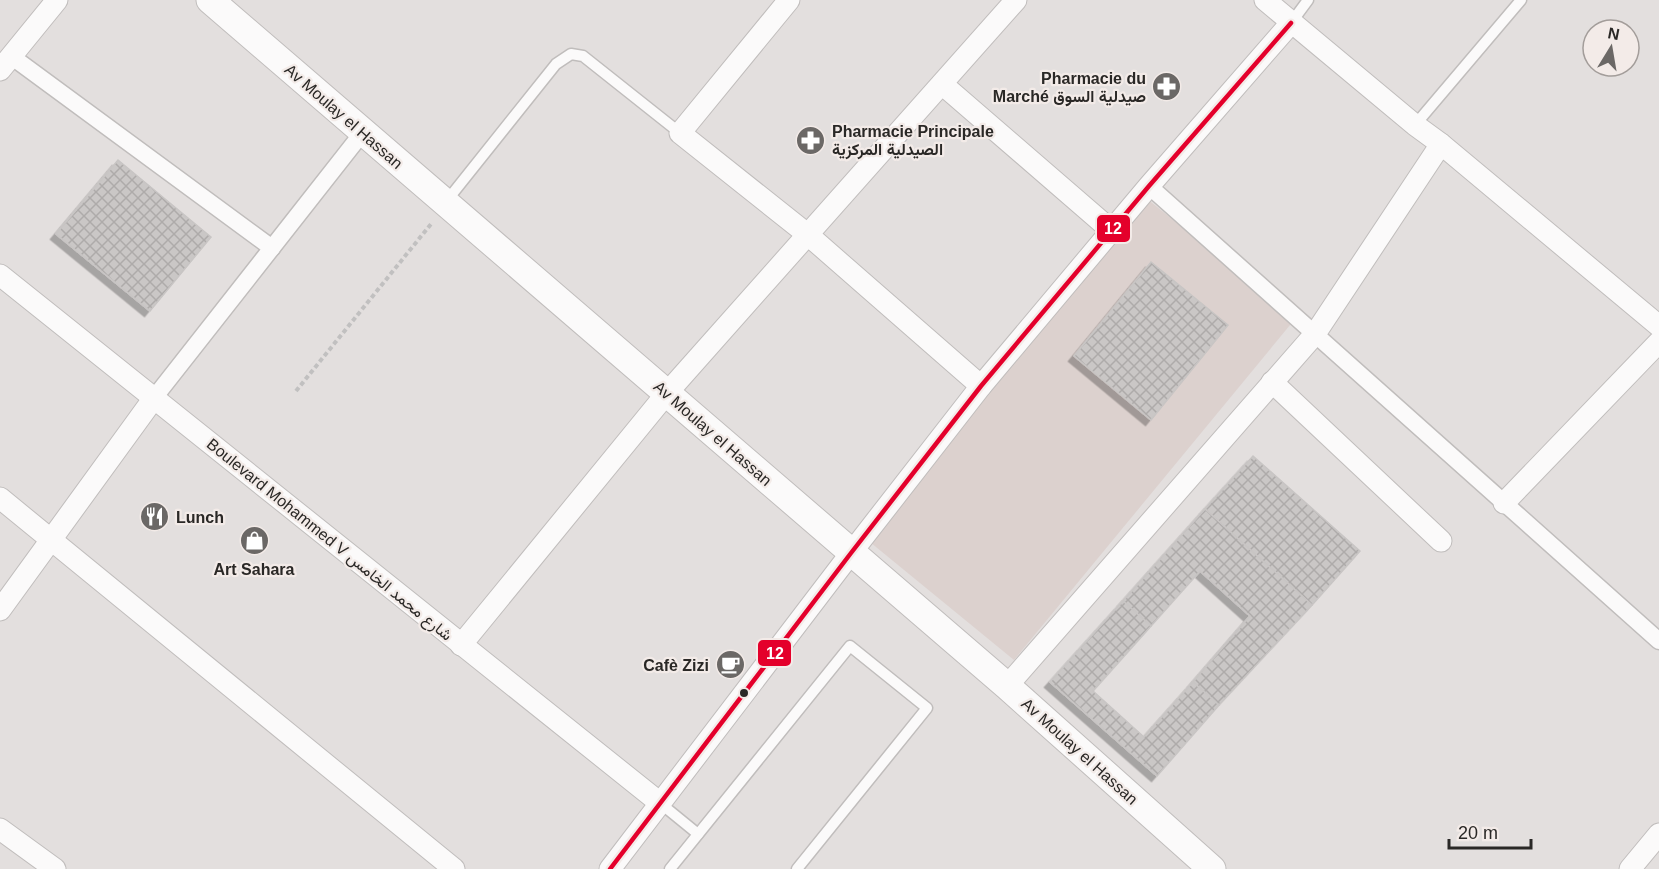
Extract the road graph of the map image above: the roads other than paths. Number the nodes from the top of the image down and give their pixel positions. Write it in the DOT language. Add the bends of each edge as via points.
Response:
graph roads {
  1 [pos="57,0"];
  2 [pos="210,0"];
  3 [pos="789,0"];
  4 [pos="1016,0"];
  5 [pos="1265,0"];
  6 [pos="1308,0"];
  7 [pos="1521,0"];
  8 [pos="1291,23"];
  9 [pos="4,58"];
  10 [pos="942,84"];
  11 [pos="1415,125"];
  12 [pos="363,132"];
  13 [pos="680,133"];
  14 [pos="1441,144"];
  15 [pos="1149,186"];
  16 [pos="446,204"];
  17 [pos="1112,231"];
  18 [pos="807,234"];
  19 [pos="272,249"];
  20 [pos="0,275"];
  21 [pos="1659,327"];
  22 [pos="1315,334"];
  23 [pos="1659,342"];
  24 [pos="1272,382"];
  25 [pos="981,386"];
  26 [pos="667,393"];
  27 [pos="154,398"];
  28 [pos="0,498"];
  29 [pos="1504,503"];
  30 [pos="52,539"];
  31 [pos="1441,541"];
  32 [pos="851,553"];
  33 [pos="0,610"];
  34 [pos="1659,641"];
  35 [pos="461,645"];
  36 [pos="1007,686"];
  37 [pos="660,803"];
  38 [pos="0,829"];
  39 [pos="698,834"];
  40 [pos="1659,834"];
  41 [pos="55,869"];
  42 [pos="454,869"];
  43 [pos="610,869"];
  44 [pos="670,869"];
  45 [pos="797,869"];
  46 [pos="1212,869"];
  47 [pos="1630,869"];
  1 -- 9 [label="street"];
  2 -- 12 [label="street, Av Moulay el Hassan"];
  3 -- 13 [label="street"];
  4 -- 10 [label="street"];
  5 -- 8 [label="street"];
  6 -- 8 [label="lane"];
  7 -- 11 [label="lane"];
  8 -- 11 [label="street"];
  8 -- 15 [label="street"];
  9 -- 19 [label="street"];
  10 -- 17 [label="street"];
  10 -- 18 [label="street"];
  11 -- 14 [label="street"];
  12 -- 16 [label="street, Av Moulay el Hassan"];
  12 -- 19 [label="street"];
  13 -- 16 [label="lane" via="583,56 570,54 556,64"];
  13 -- 18 [label="street"];
  14 -- 21 [label="street"];
  14 -- 22 [label="street"];
  15 -- 17 [label="street"];
  15 -- 22 [label="street"];
  16 -- 26 [label="street, Av Moulay el Hassan"];
  17 -- 25 [label="street"];
  18 -- 25 [label="street"];
  18 -- 26 [label="street"];
  19 -- 27 [label="street"];
  20 -- 27 [label="street, Boulevard Mohammed V شارع محمد الخامس"];
  22 -- 24 [label="street"];
  22 -- 29 [label="street"];
  23 -- 29 [label="street"];
  24 -- 31 [label="street"];
  24 -- 36 [label="street"];
  25 -- 32 [label="street"];
  26 -- 32 [label="street, Av Moulay el Hassan"];
  26 -- 35 [label="street"];
  27 -- 30 [label="street"];
  27 -- 35 [label="street, Boulevard Mohammed V شارع محمد الخامس"];
  28 -- 30 [label="street"];
  29 -- 34 [label="street"];
  30 -- 33 [label="street"];
  30 -- 42 [label="street"];
  32 -- 36 [label="street, Av Moulay el Hassan"];
  32 -- 37 [label="street"];
  35 -- 37 [label="street, Boulevard Mohammed V شارع محمد الخامس"];
  36 -- 46 [label="street, Av Moulay el Hassan"];
  37 -- 39 [label="lane"];
  37 -- 43 [label="street"];
  38 -- 41 [label="street"];
  39 -- 44 [label="lane"];
  39 -- 45 [label="lane" via="850,646 927,708"];
  40 -- 47 [label="street"];
}
